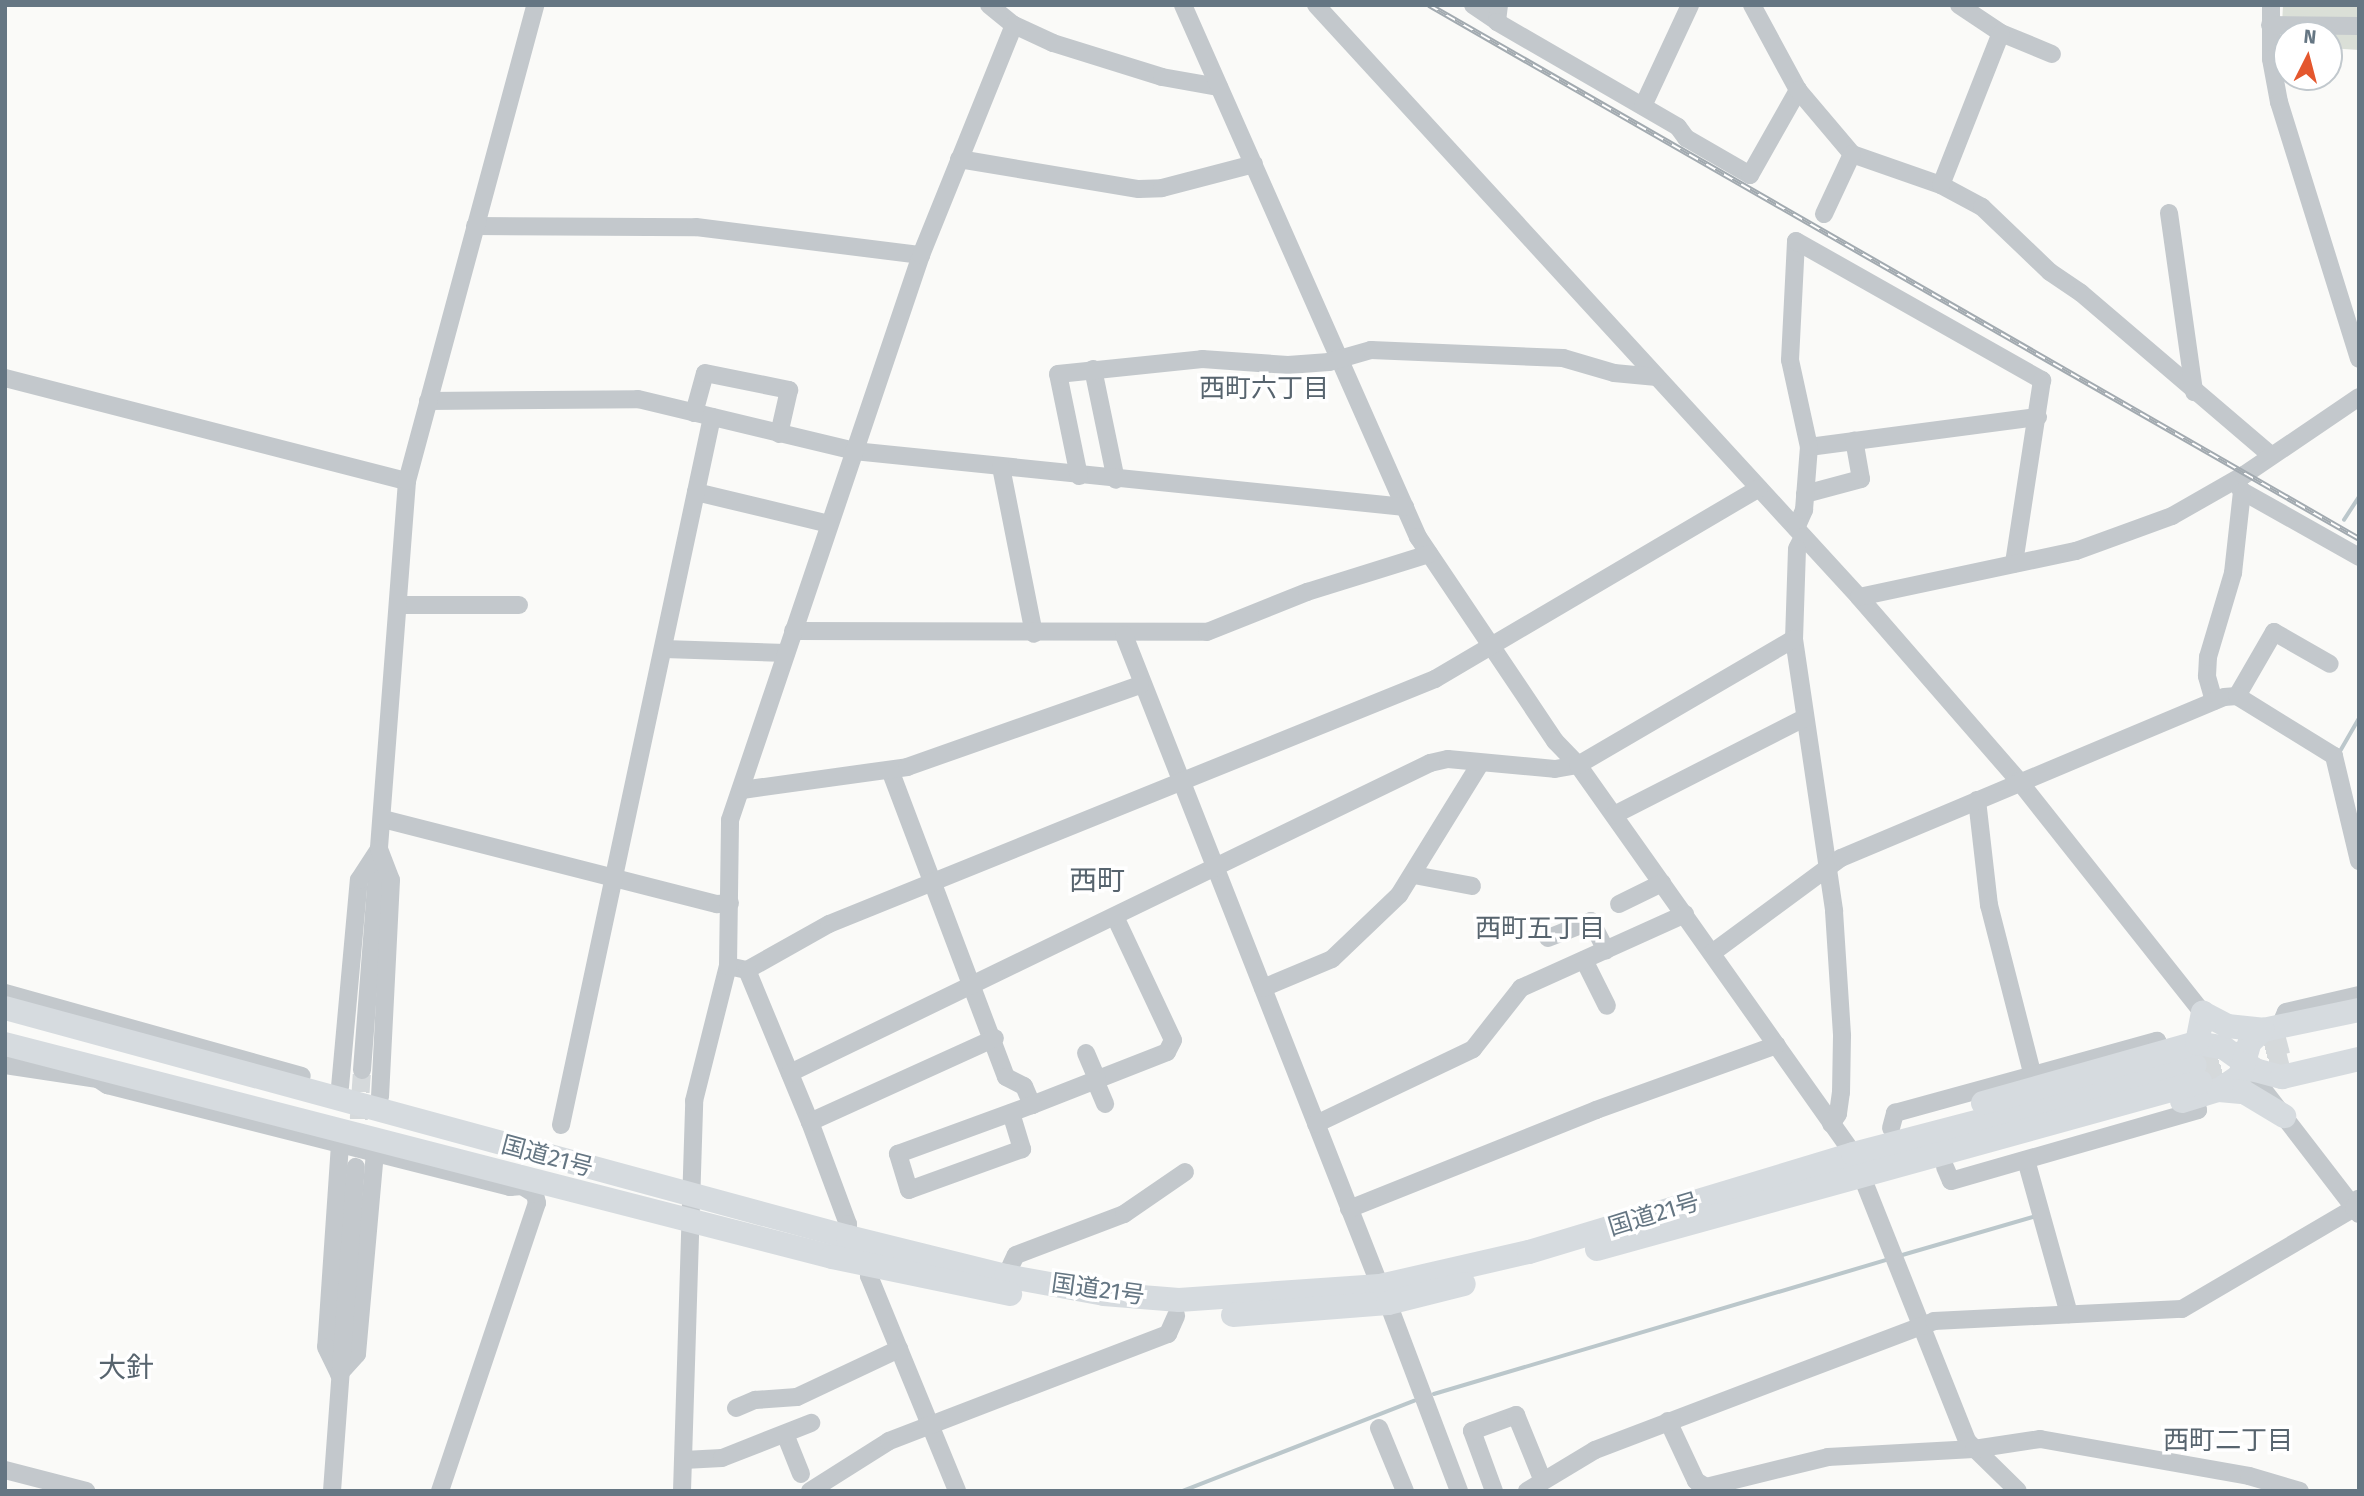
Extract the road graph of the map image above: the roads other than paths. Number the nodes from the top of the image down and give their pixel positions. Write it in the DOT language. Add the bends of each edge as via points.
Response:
graph roads {
  1 [pos="535,5"];
  2 [pos="989,5"];
  3 [pos="1183,5"];
  4 [pos="1316,5"];
  5 [pos="1473,5"];
  6 [pos="1690,5"];
  7 [pos="1752,5"];
  8 [pos="1959,5"];
  9 [pos="2271,5"];
  10 [pos="1981,12"];
  11 [pos="1498,13"];
  12 [pos="1014,25"];
  13 [pos="2270,25"];
  14 [pos="2359,26"];
  15 [pos="2001,33"];
  16 [pos="2052,54"];
  17 [pos="1219,87"];
  18 [pos="1798,90"];
  19 [pos="1643,106"];
  20 [pos="1852,154"];
  21 [pos="959,159"];
  22 [pos="1254,164"];
  23 [pos="1941,185"];
  24 [pos="2169,213"];
  25 [pos="1824,214"];
  26 [pos="475,226"];
  27 [pos="921,255"];
  28 [pos="1339,359"];
  29 [pos="2359,359"];
  30 [pos="1093,369"];
  31 [pos="1657,377"];
  32 [pos="5,378"];
  33 [pos="2194,392"];
  34 [pos="2359,397"];
  35 [pos="428,401"];
  36 [pos="694,413"];
  37 [pos="712,417"];
  38 [pos="2038,417"];
  39 [pos="779,434"];
  40 [pos="1854,441"];
  41 [pos="1809,446"];
  42 [pos="854,451"];
  43 [pos="2271,455"];
  44 [pos="1001,467"];
  45 [pos="1079,476"];
  46 [pos="1116,480"];
  47 [pos="407,481"];
  48 [pos="2238,486"];
  49 [pos="1759,488"];
  50 [pos="696,492"];
  51 [pos="1805,494"];
  52 [pos="1405,507"];
  53 [pos="829,524"];
  54 [pos="1799,532"];
  55 [pos="1429,554"];
  56 [pos="2359,557"];
  57 [pos="2014,564"];
  58 [pos="1859,597"];
  59 [pos="398,605"];
  60 [pos="519,606"];
  61 [pos="793,631"];
  62 [pos="1034,634"];
  63 [pos="1124,635"];
  64 [pos="1794,639"];
  65 [pos="1494,647"];
  66 [pos="664,649"];
  67 [pos="786,653"];
  68 [pos="2330,664"];
  69 [pos="1140,685"];
  70 [pos="2237,696"];
  71 [pos="2214,701"];
  72 [pos="1804,718"];
  73 [pos="1480,764"];
  74 [pos="1578,765"];
  75 [pos="890,770"];
  76 [pos="1181,781"];
  77 [pos="2019,781"];
  78 [pos="742,790"];
  79 [pos="1977,800"];
  80 [pos="1614,815"];
  81 [pos="383,819"];
  82 [pos="2356,832"];
  83 [pos="379,849"];
  84 [pos="2359,861"];
  85 [pos="1213,868"];
  86 [pos="1825,868"];
  87 [pos="1414,876"];
  88 [pos="614,878"];
  89 [pos="934,880"];
  90 [pos="1662,883"];
  91 [pos="1472,886"];
  92 [pos="730,903"];
  93 [pos="1619,904"];
  94 [pos="1685,914"];
  95 [pos="1115,916"];
  96 [pos="1548,938"];
  97 [pos="1606,950"];
  98 [pos="1712,953"];
  99 [pos="1584,960"];
  100 [pos="728,966"];
  101 [pos="747,970"];
  102 [pos="974,982"];
  103 [pos="1263,988"];
  104 [pos="5,993"];
  105 [pos="2359,995"];
  106 [pos="1608,1006"];
  107 [pos="5,1008"];
  108 [pos="2359,1010"];
  109 [pos="2203,1013"];
  110 [pos="2359,1025"];
  111 [pos="995,1038"];
  112 [pos="5,1044"];
  113 [pos="1777,1045"];
  114 [pos="2359,1045"];
  115 [pos="2280,1047"];
  116 [pos="1086,1053"];
  117 [pos="2162,1054"];
  118 [pos="2359,1059"];
  119 [pos="2243,1064"];
  120 [pos="5,1065"];
  121 [pos="362,1070"];
  122 [pos="95,1073"];
  123 [pos="790,1073"];
  124 [pos="2034,1076"];
  125 [pos="2201,1076"];
  126 [pos="1096,1080"];
  127 [pos="340,1087"];
  128 [pos="380,1097"];
  129 [pos="1105,1104"];
  130 [pos="1032,1105"];
  131 [pos="1011,1112"];
  132 [pos="2284,1116"];
  133 [pos="810,1122"];
  134 [pos="1316,1124"];
  135 [pos="561,1125"];
  136 [pos="1891,1129"];
  137 [pos="340,1144"];
  138 [pos="529,1152"];
  139 [pos="375,1153"];
  140 [pos="1852,1157"];
  141 [pos="2026,1160"];
  142 [pos="356,1167"];
  143 [pos="1945,1167"];
  144 [pos="1185,1172"];
  145 [pos="524,1182"];
  146 [pos="691,1207"];
  147 [pos="2357,1207"];
  148 [pos="1349,1209"];
  149 [pos="848,1237"];
  150 [pos="869,1263"];
  151 [pos="1006,1276"];
  152 [pos="1384,1294"];
  153 [pos="2069,1314"];
  154 [pos="1176,1315"];
  155 [pos="1922,1326"];
  156 [pos="900,1349"];
  157 [pos="339,1374"];
  158 [pos="736,1408"];
  159 [pos="1668,1421"];
  160 [pos="811,1423"];
  161 [pos="931,1425"];
  162 [pos="1379,1428"];
  163 [pos="785,1434"];
  164 [pos="1974,1449"];
  165 [pos="684,1460"];
  166 [pos="5,1470"];
  167 [pos="801,1474"];
  168 [pos="1543,1481"];
  169 [pos="22,1483"];
  170 [pos="86,1491"];
  171 [pos="332,1491"];
  172 [pos="440,1491"];
  173 [pos="682,1491"];
  174 [pos="810,1491"];
  175 [pos="957,1491"];
  176 [pos="1405,1491"];
  177 [pos="1459,1491"];
  178 [pos="1494,1491"];
  179 [pos="1527,1491"];
  180 [pos="2018,1491"];
  181 [pos="2300,1491"];
  1 -- 26 [label="street"];
  2 -- 12 [label="street"];
  3 -- 17 [label="street"];
  4 -- 31 [label="street"];
  5 -- 11 [label="street"];
  6 -- 19 [label="street"];
  7 -- 18 [label="street"];
  8 -- 10 [label="street"];
  9 -- 13 [label="street"];
  10 -- 15 [label="street"];
  11 -- 19 [label="street"];
  12 -- 17 [label="street" via="1053,43 1162,77"];
  12 -- 21 [label="street"];
  13 -- 14 [label="street"];
  13 -- 29 [label="street" via="2279,103"];
  15 -- 16 [label="street"];
  15 -- 23 [label="street"];
  17 -- 22 [label="street"];
  18 -- 19 [label="street" via="1750,175 1686,138 1678,127"];
  18 -- 20 [label="street"];
  20 -- 23 [label="street"];
  20 -- 25 [label="street"];
  21 -- 22 [label="street" via="1139,189 1162,188"];
  21 -- 27 [label="street"];
  22 -- 28 [label="street"];
  23 -- 33 [label="street" via="1982,207 2050,272 2081,293"];
  24 -- 33 [label="street"];
  26 -- 27 [label="street" via="696,227"];
  26 -- 35 [label="street"];
  27 -- 42 [label="street"];
  28 -- 30 [label="street" via="1288,365 1202,359"];
  28 -- 31 [label="street" via="1371,349 1563,358 1614,373"];
  28 -- 52 [label="street"];
  30 -- 45 [label="street" via="1058,374"];
  30 -- 46 [label="street"];
  31 -- 49 [label="street"];
  32 -- 47 [label="street"];
  33 -- 43 [label="street"];
  34 -- 43 [label="street"];
  35 -- 36 [label="street" via="638,399"];
  35 -- 47 [label="street"];
  36 -- 37 [label="street"];
  36 -- 39 [label="street" via="705,373 789,390"];
  37 -- 39 [label="street"];
  37 -- 50 [label="street"];
  38 -- 40 [label="street"];
  38 -- 41 [label="street" via="2042,380 1796,241 1790,360"];
  38 -- 57 [label="street"];
  39 -- 42 [label="street"];
  40 -- 41 [label="street"];
  40 -- 51 [label="street" via="1861,479"];
  41 -- 51 [label="street"];
  42 -- 44 [label="street"];
  42 -- 53 [label="street"];
  43 -- 48 [label="street"];
  44 -- 45 [label="street"];
  44 -- 62 [label="street"];
  45 -- 46 [label="street"];
  46 -- 52 [label="street"];
  47 -- 59 [label="street"];
  48 -- 56 [label="street"];
  48 -- 57 [label="street" via="2123,536"];
  48 -- 71 [label="street" via="2232,573 2208,657 2207,676"];
  49 -- 54 [label="street"];
  49 -- 65 [label="street"];
  50 -- 53 [label="street"];
  50 -- 66 [label="street"];
  51 -- 54 [label="street"];
  52 -- 55 [label="street"];
  53 -- 61 [label="street"];
  54 -- 58 [label="street"];
  54 -- 64 [label="street"];
  55 -- 63 [label="street" via="1307,592 1207,632"];
  55 -- 65 [label="street"];
  57 -- 58 [label="street"];
  58 -- 77 [label="street"];
  59 -- 60 [label="street"];
  59 -- 81 [label="street"];
  61 -- 62 [label="street"];
  61 -- 67 [label="street"];
  62 -- 63 [label="street"];
  63 -- 69 [label="street"];
  64 -- 72 [label="street"];
  64 -- 74 [label="street"];
  65 -- 74 [label="street" via="1555,741"];
  65 -- 76 [label="street" via="1435,679"];
  66 -- 67 [label="street"];
  66 -- 88 [label="street"];
  67 -- 78 [label="street"];
  68 -- 70 [label="street" via="2274,632"];
  69 -- 75 [label="street"];
  69 -- 76 [label="street"];
  70 -- 71 [label="street"];
  70 -- 82 [label="street" via="2334,756"];
  71 -- 77 [label="street"];
  72 -- 80 [label="street" via="1780,726"];
  72 -- 86 [label="street"];
  73 -- 74 [label="street" via="1555,769"];
  73 -- 85 [label="street" via="1448,759 1430,763"];
  73 -- 87 [label="street"];
  74 -- 80 [label="street"];
  75 -- 78 [label="street"];
  75 -- 89 [label="street"];
  76 -- 85 [label="street"];
  76 -- 89 [label="street"];
  77 -- 79 [label="street"];
  77 -- 109 [label="street"];
  78 -- 92 [label="street" via="730,820"];
  79 -- 86 [label="street"];
  79 -- 124 [label="street" via="1989,905"];
  80 -- 90 [label="street"];
  81 -- 83 [label="street"];
  81 -- 88 [label="street"];
  82 -- 84 [label="street"];
  83 -- 121 [label="street"];
  83 -- 127 [label="street" via="359,880"];
  83 -- 128 [label="street" via="391,880"];
  85 -- 95 [label="street"];
  85 -- 103 [label="street"];
  86 -- 98 [label="street"];
  86 -- 140 [label="street" via="1833,911 1842,1036 1838,1114"];
  87 -- 91 [label="street"];
  87 -- 103 [label="street" via="1332,958"];
  88 -- 92 [label="street"];
  88 -- 135 [label="street"];
  89 -- 101 [label="street" via="829,924"];
  89 -- 102 [label="street"];
  90 -- 93 [label="street"];
  90 -- 94 [label="street"];
  92 -- 100 [label="street"];
  94 -- 97 [label="street"];
  94 -- 98 [label="street"];
  95 -- 102 [label="street"];
  95 -- 126 [label="street" via="1172,1040 1167,1052"];
  96 -- 97 [label="street" via="1591,921"];
  97 -- 99 [label="street"];
  98 -- 113 [label="street"];
  99 -- 106 [label="street"];
  99 -- 134 [label="street" via="1521,988 1474,1049"];
  100 -- 101 [label="street"];
  100 -- 146 [label="street" via="694,1101"];
  101 -- 123 [label="street"];
  102 -- 111 [label="street"];
  102 -- 123 [label="street"];
  103 -- 134 [label="street"];
  104 -- 127 [label="street"];
  105 -- 115 [label="street" via="2286,1012"];
  107 -- 138 [label="highway, 国道21号"];
  108 -- 115 [label="highway"];
  109 -- 115 [label="highway"];
  109 -- 119 [label="street"];
  109 -- 125 [label="highway"];
  110 -- 115 [label="highway"];
  111 -- 130 [label="street" via="1006,1077 1024,1086"];
  111 -- 133 [label="street"];
  112 -- 122 [label="highway, 国道21号"];
  113 -- 140 [label="street"];
  113 -- 148 [label="street" via="1596,1110"];
  114 -- 115 [label="highway"];
  115 -- 118 [label="highway"];
  115 -- 119 [label="highway"];
  115 -- 119 [label="highway" via="2250,1042"];
  115 -- 132 [label="highway"];
  116 -- 126 [label="street"];
  117 -- 124 [label="street" via="2157,1041"];
  117 -- 125 [label="highway"];
  117 -- 136 [label="highway"];
  119 -- 125 [label="highway" via="2240,1076"];
  119 -- 125 [label="highway" via="2224,1048"];
  119 -- 132 [label="street"];
  120 -- 122 [label="street"];
  122 -- 137 [label="street"];
  122 -- 145 [label="highway, 国道21号"];
  123 -- 133 [label="street"];
  124 -- 136 [label="street" via="1895,1113"];
  125 -- 132 [label="highway" via="2244,1091"];
  125 -- 140 [label="highway, 国道21号"];
  125 -- 141 [label="street" via="2198,1110"];
  125 -- 143 [label="highway"];
  126 -- 129 [label="street"];
  126 -- 130 [label="street"];
  127 -- 128 [label="street"];
  128 -- 138 [label="street" via="525,1139"];
  130 -- 131 [label="street"];
  131 -- 131 [label="street" via="898,1154 909,1190 1022,1149"];
  132 -- 147 [label="street"];
  133 -- 149 [label="street" via="848,1224"];
  134 -- 148 [label="street"];
  136 -- 140 [label="highway"];
  137 -- 139 [label="street"];
  137 -- 157 [label="street" via="326,1347"];
  138 -- 146 [label="highway, 国道21号"];
  139 -- 145 [label="street"];
  139 -- 157 [label="street" via="358,1354"];
  140 -- 143 [label="highway"];
  140 -- 152 [label="highway, 国道21号"];
  140 -- 152 [label="highway, 国道21号" via="1747,1220 1700,1221"];
  140 -- 155 [label="street"];
  141 -- 143 [label="street" via="1951,1181"];
  141 -- 153 [label="street"];
  142 -- 157 [label="street"];
  144 -- 151 [label="street" via="1124,1214 1016,1255"];
  145 -- 146 [label="highway, 国道21号"];
  145 -- 172 [label="street" via="537,1203"];
  146 -- 149 [label="highway, 国道21号"];
  146 -- 150 [label="highway, 国道21号"];
  146 -- 165 [label="street"];
  147 -- 153 [label="street" via="2182,1309"];
  148 -- 152 [label="street"];
  149 -- 151 [label="highway, 国道21号"];
  150 -- 154 [label="highway, 国道21号" via="1089,1308"];
  150 -- 156 [label="street" via="869,1276"];
  151 -- 152 [label="highway, 国道21号" via="1104,1294 1179,1300"];
  152 -- 154 [label="highway, 国道21号" via="1288,1314"];
  152 -- 177 [label="street"];
  153 -- 155 [label="street" via="1934,1321"];
  154 -- 161 [label="street" via="1168,1334"];
  155 -- 159 [label="street"];
  155 -- 164 [label="street" via="1947,1396"];
  156 -- 158 [label="street" via="797,1397 755,1400"];
  156 -- 161 [label="street"];
  157 -- 171 [label="street"];
  159 -- 164 [label="street" via="1696,1481 1706,1487 1828,1457"];
  159 -- 168 [label="street" via="1595,1450"];
  160 -- 163 [label="street"];
  161 -- 174 [label="street" via="843,1466"];
  161 -- 175 [label="street"];
  162 -- 176 [label="street"];
  163 -- 165 [label="street" via="722,1458"];
  163 -- 167 [label="street"];
  164 -- 180 [label="street"];
  164 -- 181 [label="street" via="2040,1439 2249,1476"];
  165 -- 173 [label="street"];
  166 -- 169 [label="street"];
  168 -- 178 [label="street" via="1516,1415 1472,1431"];
  168 -- 179 [label="street"];
  169 -- 170 [label="street"];
}
